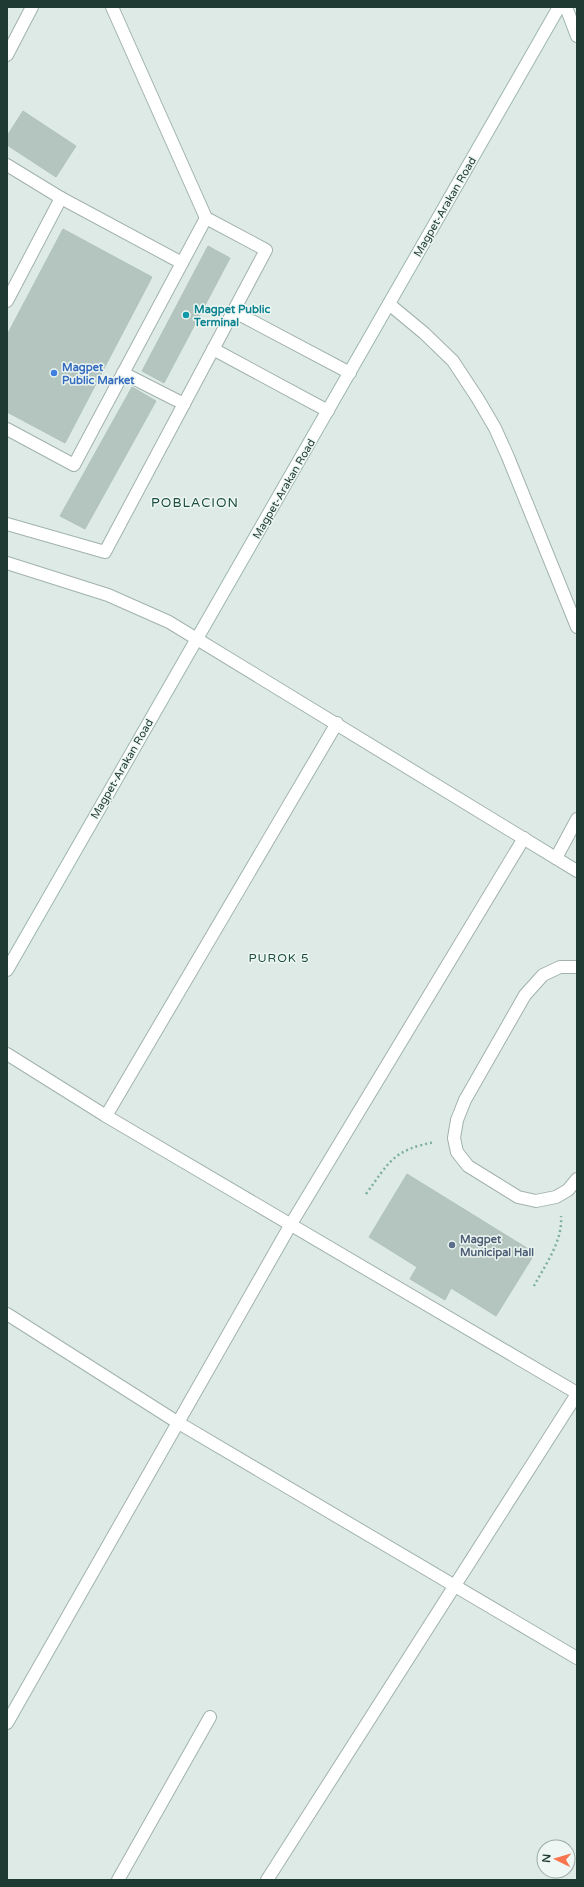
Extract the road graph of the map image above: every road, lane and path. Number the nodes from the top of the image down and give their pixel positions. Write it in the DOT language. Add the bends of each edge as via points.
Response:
graph roads {
  1 [pos="32,7"];
  2 [pos="112,7"];
  3 [pos="559,7"];
  4 [pos="566,7"];
  5 [pos="577,36"];
  6 [pos="7,55"];
  7 [pos="7,165"];
  8 [pos="61,198"];
  9 [pos="206,218"];
  10 [pos="182,263"];
  11 [pos="7,301"];
  12 [pos="389,304"];
  13 [pos="234,311"];
  14 [pos="213,349"];
  15 [pos="123,373"];
  16 [pos="350,373"];
  17 [pos="184,404"];
  18 [pos="328,411"];
  19 [pos="7,429"];
  20 [pos="7,524"];
  21 [pos="7,563"];
  22 [pos="577,627"];
  23 [pos="198,639"];
  24 [pos="337,723"];
  25 [pos="577,819"];
  26 [pos="524,838"];
  27 [pos="556,858"];
  28 [pos="577,871"];
  29 [pos="577,967"];
  30 [pos="7,970"];
  31 [pos="7,1054"];
  32 [pos="106,1116"];
  33 [pos="454,1138"];
  34 [pos="577,1179"];
  35 [pos="366,1194"];
  36 [pos="556,1198"];
  37 [pos="291,1224"];
  38 [pos="534,1286"];
  39 [pos="7,1314"];
  40 [pos="577,1394"];
  41 [pos="177,1422"];
  42 [pos="454,1586"];
  43 [pos="577,1658"];
  44 [pos="210,1718"];
  45 [pos="7,1723"];
  46 [pos="118,1880"];
  47 [pos="267,1880"];
  1 -- 6 [label="street"];
  2 -- 9 [label="street"];
  3 -- 12 [label="street, Magpet-Arakan Road"];
  4 -- 5 [label="street"];
  7 -- 8 [label="street"];
  8 -- 10 [label="street"];
  8 -- 11 [label="street"];
  9 -- 10 [label="street"];
  9 -- 13 [label="street" via="266,250"];
  10 -- 15 [label="street"];
  12 -- 16 [label="street, Magpet-Arakan Road"];
  12 -- 22 [label="street" via="424,332 453,361 495,428"];
  13 -- 14 [label="street"];
  13 -- 16 [label="street"];
  14 -- 17 [label="street"];
  14 -- 18 [label="street"];
  15 -- 17 [label="street"];
  15 -- 19 [label="street" via="74,465"];
  16 -- 18 [label="street, Magpet-Arakan Road"];
  17 -- 20 [label="street" via="105,552"];
  18 -- 23 [label="street, Magpet-Arakan Road"];
  21 -- 23 [label="street" via="108,595 169,622"];
  23 -- 24 [label="street"];
  23 -- 30 [label="street, Magpet-Arakan Road"];
  24 -- 26 [label="street"];
  24 -- 32 [label="street"];
  25 -- 27 [label="street"];
  26 -- 27 [label="street"];
  26 -- 37 [label="street"];
  27 -- 28 [label="street"];
  29 -- 33 [label="street" via="560,967 543,976 525,995 465,1100 457,1120"];
  31 -- 32 [label="street"];
  32 -- 37 [label="street"];
  33 -- 35 [label="path" via="417,1145 397,1154"];
  33 -- 36 [label="street" via="457,1152 468,1166 518,1197 536,1201"];
  34 -- 36 [label="street" via="568,1190"];
  36 -- 38 [label="path" via="560,1210 557,1242"];
  37 -- 40 [label="street"];
  37 -- 41 [label="street"];
  39 -- 41 [label="street"];
  40 -- 42 [label="street"];
  41 -- 42 [label="street"];
  41 -- 45 [label="street"];
  42 -- 43 [label="street"];
  42 -- 47 [label="street"];
  44 -- 46 [label="street"];
}
